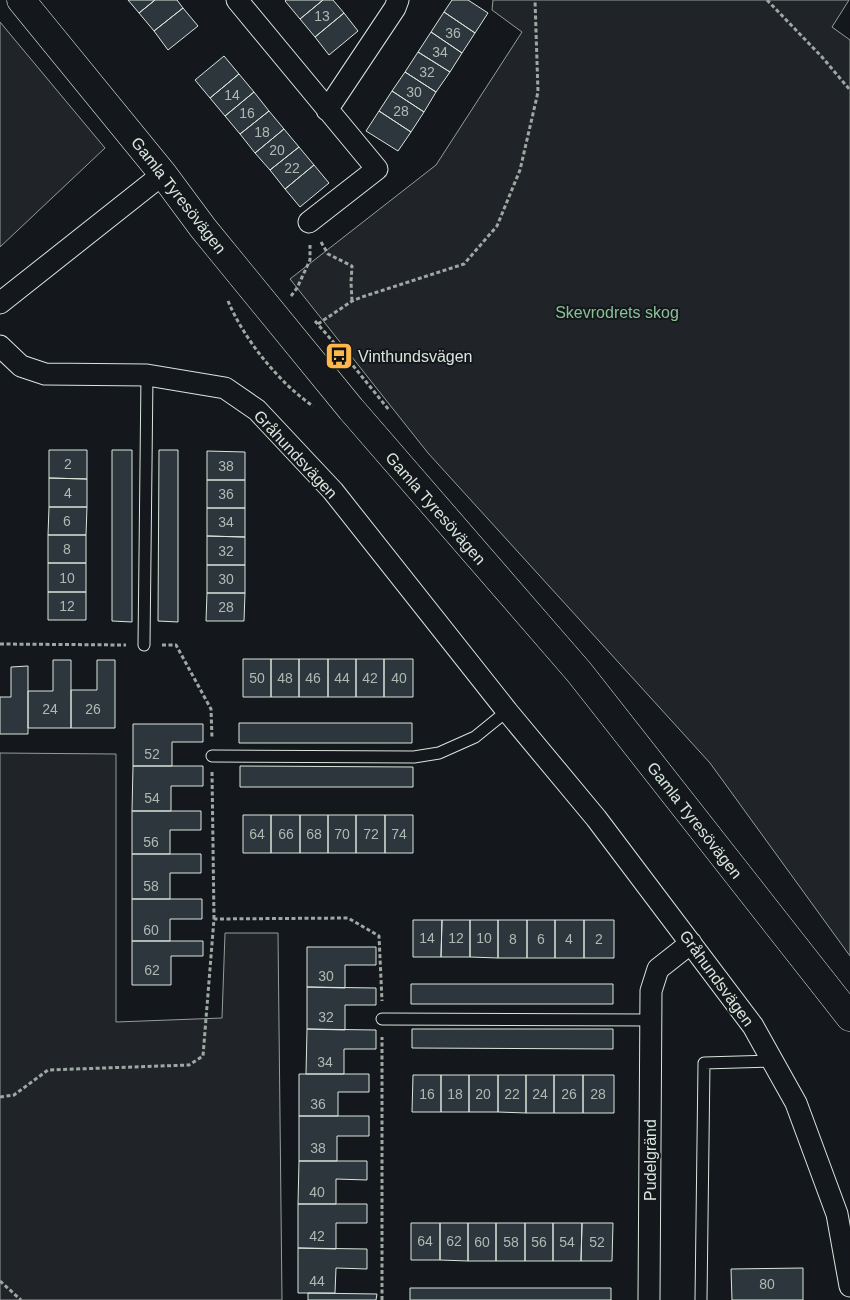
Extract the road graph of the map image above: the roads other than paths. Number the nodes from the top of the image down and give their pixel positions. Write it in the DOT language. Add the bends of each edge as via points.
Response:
graph roads {
  1 [pos="21,0"];
  2 [pos="237,0"];
  3 [pos="398,0"];
  4 [pos="327,110"];
  5 [pos="163,174"];
  6 [pos="309,222"];
  7 [pos="0,303"];
  8 [pos="0,346"];
  9 [pos="147,376"];
  10 [pos="144,645"];
  11 [pos="507,711"];
  12 [pos="212,756"];
  13 [pos="691,943"];
  14 [pos="850,1017"];
  15 [pos="382,1019"];
  16 [pos="651,1020"];
  17 [pos="772,1061"];
  18 [pos="850,1286"];
  19 [pos="649,1300"];
  20 [pos="701,1300"];
  1 -- 5 [label="street, Gamla Tyresövägen"];
  2 -- 4 [label="street"];
  3 -- 4 [label="street"];
  4 -- 6 [label="street" via="376,169"];
  5 -- 7 [label="street"];
  5 -- 14 [label="street, Gamla Tyresövägen" via="351,409 578,672"];
  8 -- 9 [label="street, Gråhundsvägen" via="22,366 45,374"];
  9 -- 10 [label="lane"];
  9 -- 11 [label="street, Gråhundsvägen" via="225,388 257,410 333,491"];
  11 -- 12 [label="lane" via="475,737 439,753 414,758"];
  11 -- 13 [label="street, Gråhundsvägen" via="596,818"];
  13 -- 16 [label="street, Pudelgränd" via="658,969 651,991"];
  13 -- 17 [label="street, Gråhundsvägen" via="753,1026"];
  15 -- 16 [label="lane"];
  16 -- 19 [label="street, Pudelgränd"];
  17 -- 18 [label="street, Gråhundsvägen" via="796,1103 836,1214"];
  17 -- 20 [label="lane" via="704,1063"];
}
